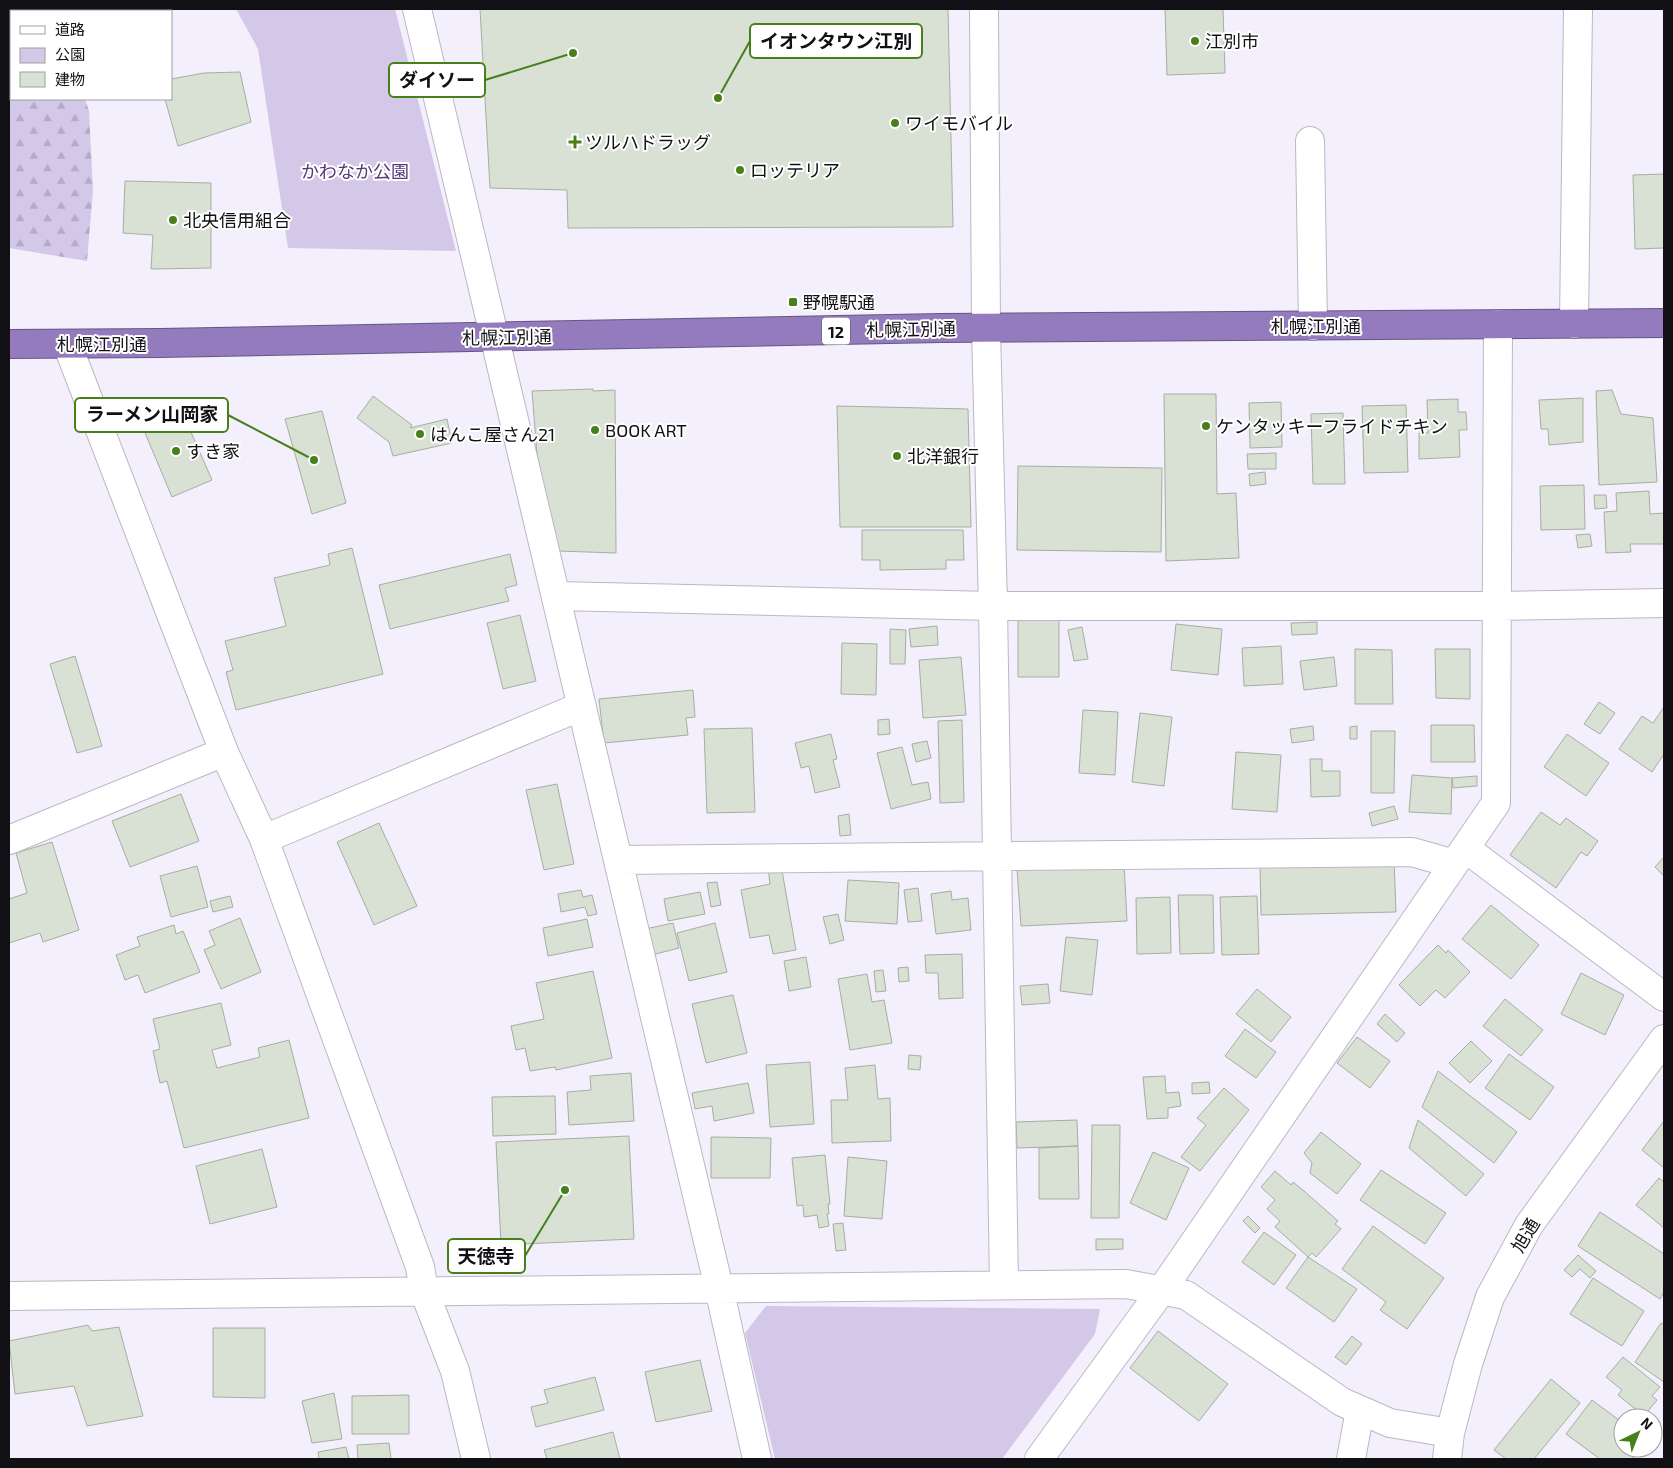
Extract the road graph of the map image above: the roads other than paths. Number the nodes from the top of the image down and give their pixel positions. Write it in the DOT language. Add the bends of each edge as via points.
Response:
graph roads {
  1 [pos="417,9"];
  2 [pos="984,9"];
  3 [pos="1578,9"];
  4 [pos="1310,140"];
  5 [pos="1664,322"];
  6 [pos="1498,324"];
  7 [pos="1574,324"];
  8 [pos="1313,326"];
  9 [pos="986,329"];
  10 [pos="496,337"];
  11 [pos="9,344"];
  12 [pos="67,344"];
  13 [pos="556,596"];
  14 [pos="1664,603"];
  15 [pos="993,606"];
  16 [pos="1496,606"];
  17 [pos="582,706"];
  18 [pos="224,752"];
  19 [pos="264,839"];
  20 [pos="9,840"];
  21 [pos="997,856"];
  22 [pos="1459,856"];
  23 [pos="618,860"];
  24 [pos="1664,997"];
  25 [pos="1664,1040"];
  26 [pos="1004,1286"];
  27 [pos="719,1288"];
  28 [pos="424,1291"];
  29 [pos="1161,1291"];
  30 [pos="9,1296"];
  31 [pos="1360,1410"];
  32 [pos="1450,1433"];
  33 [pos="476,1459"];
  34 [pos="757,1459"];
  35 [pos="1039,1459"];
  36 [pos="1351,1459"];
  37 [pos="1447,1459"];
  1 -- 10 [label="street"];
  2 -- 9 [label="street"];
  3 -- 7 [label="street"];
  4 -- 8 [label="street"];
  5 -- 7 [label="highway, 札幌江別通 / 12"];
  6 -- 7 [label="highway, 札幌江別通 / 12"];
  6 -- 8 [label="highway, 札幌江別通 / 12"];
  6 -- 16 [label="street"];
  8 -- 9 [label="highway, 札幌江別通 / 12"];
  9 -- 10 [label="highway, 札幌江別通 / 12"];
  9 -- 15 [label="street"];
  10 -- 12 [label="highway, 札幌江別通 / 12"];
  10 -- 13 [label="street"];
  11 -- 12 [label="highway, 札幌江別通 / 12"];
  12 -- 18 [label="street"];
  13 -- 15 [label="street"];
  13 -- 17 [label="street"];
  14 -- 16 [label="street"];
  15 -- 16 [label="street"];
  15 -- 21 [label="street"];
  16 -- 22 [label="street" via="1496,803"];
  17 -- 19 [label="street"];
  17 -- 23 [label="street"];
  18 -- 19 [label="street"];
  18 -- 20 [label="street"];
  19 -- 28 [label="street" via="420,1267"];
  21 -- 22 [label="street" via="1412,852"];
  21 -- 23 [label="street"];
  21 -- 26 [label="street"];
  22 -- 24 [label="street"];
  22 -- 29 [label="street"];
  23 -- 27 [label="street"];
  25 -- 32 [label="street, 旭通" via="1529,1225 1494,1289 1468,1364"];
  26 -- 27 [label="street"];
  26 -- 29 [label="street" via="1126,1284"];
  27 -- 28 [label="street"];
  27 -- 34 [label="street"];
  28 -- 30 [label="street"];
  28 -- 33 [label="street" via="455,1371"];
  29 -- 31 [label="street" via="1186,1296 1342,1402"];
  29 -- 35 [label="street"];
  31 -- 32 [label="street" via="1390,1423"];
  31 -- 36 [label="street"];
  32 -- 37 [label="street, 旭通"];
}
